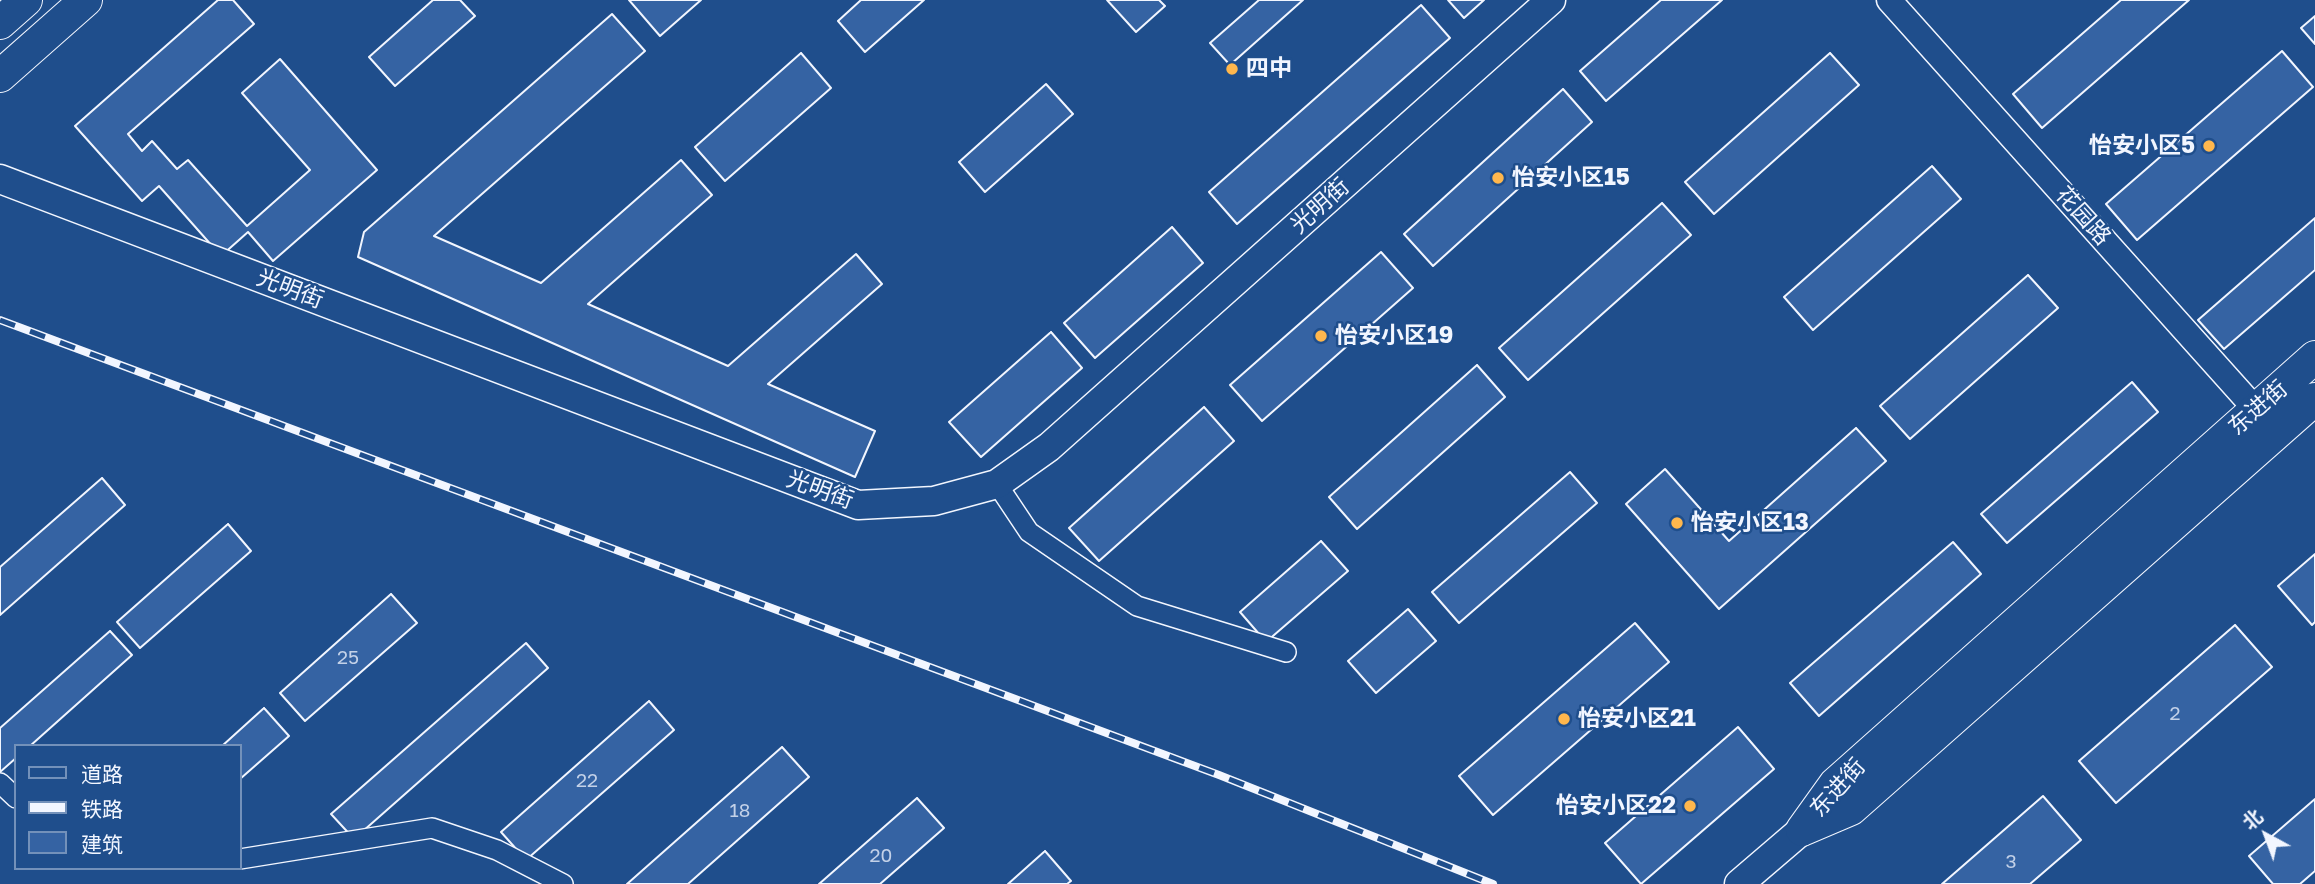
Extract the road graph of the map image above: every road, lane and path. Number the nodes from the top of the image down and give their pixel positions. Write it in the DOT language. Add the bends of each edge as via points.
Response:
graph roads {
  1 [pos="26,0"];
  2 [pos="86,0"];
  3 [pos="1551,0"];
  4 [pos="1889,0"];
  5 [pos="0,23"];
  6 [pos="0,76"];
  7 [pos="0,179"];
  8 [pos="2315,357"];
  9 [pos="2315,399"];
  10 [pos="2255,409"];
  11 [pos="2276,433"];
  12 [pos="996,484"];
  13 [pos="1286,652"];
  14 [pos="0,783"];
  15 [pos="14,796"];
  16 [pos="1802,830"];
  17 [pos="242,859"];
  18 [pos="563,884"];
  19 [pos="1739,884"];
  1 -- 5 [label="main road"];
  2 -- 6 [label="main road"];
  3 -- 12 [label="main road, 光明街" via="1049,447"];
  4 -- 10 [label="street, 花园路"];
  7 -- 12 [label="main road, 光明街" via="858,505 934,501"];
  8 -- 10 [label="main road, 东进街"];
  9 -- 11 [label="main road, 东进街"];
  10 -- 11 [label="street, 花园路"];
  10 -- 16 [label="main road, 东进街" via="1835,784"];
  11 -- 16 [label="main road, 东进街" via="1851,809"];
  12 -- 13 [label="street" via="1029,532 1137,606"];
  14 -- 15 [label="street"];
  16 -- 19 [label="main road"];
  17 -- 18 [label="street" via="432,828 497,850"];
}
